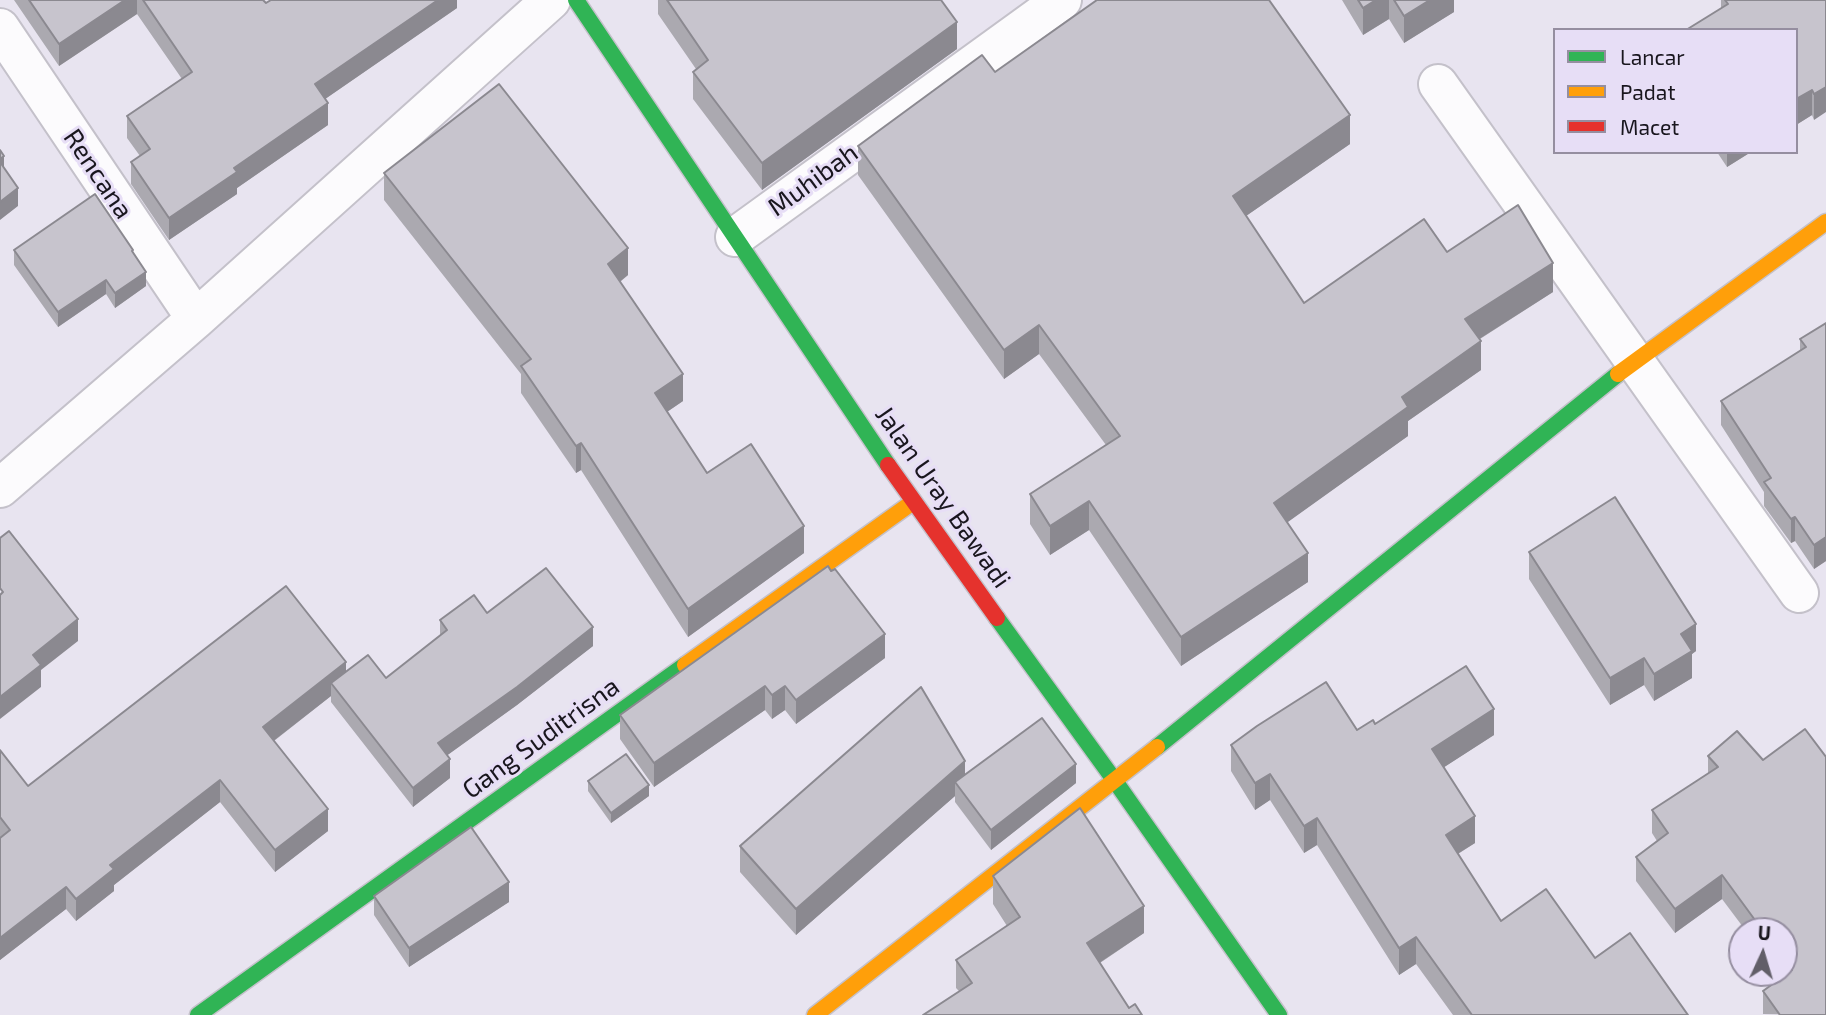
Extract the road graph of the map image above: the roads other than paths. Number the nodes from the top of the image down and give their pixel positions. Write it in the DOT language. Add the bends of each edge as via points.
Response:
graph roads {
  1 [pos="551,0"];
  2 [pos="576,0"];
  3 [pos="1062,0"];
  4 [pos="0,28"];
  5 [pos="1438,83"];
  6 [pos="1826,222"];
  7 [pos="735,237"];
  8 [pos="196,319"];
  9 [pos="1634,361"];
  10 [pos="0,488"];
  11 [pos="914,502"];
  12 [pos="1799,593"];
  13 [pos="1115,781"];
  14 [pos="198,1015"];
  15 [pos="815,1015"];
  16 [pos="1279,1015"];
  1 -- 8 [label="street"];
  2 -- 7 [label="street, Jalan Uray Bawadi"];
  3 -- 7 [label="street, Muhibah"];
  4 -- 8 [label="street, Rencana"];
  5 -- 9 [label="street"];
  6 -- 9 [label="street"];
  7 -- 11 [label="street, Jalan Uray Bawadi"];
  8 -- 10 [label="street"];
  9 -- 12 [label="street"];
  9 -- 13 [label="street"];
  11 -- 13 [label="street, Jalan Uray Bawadi"];
  11 -- 14 [label="street, Gang Suditrisna"];
  13 -- 15 [label="street"];
  13 -- 16 [label="street, Jalan Uray Bawadi"];
}
